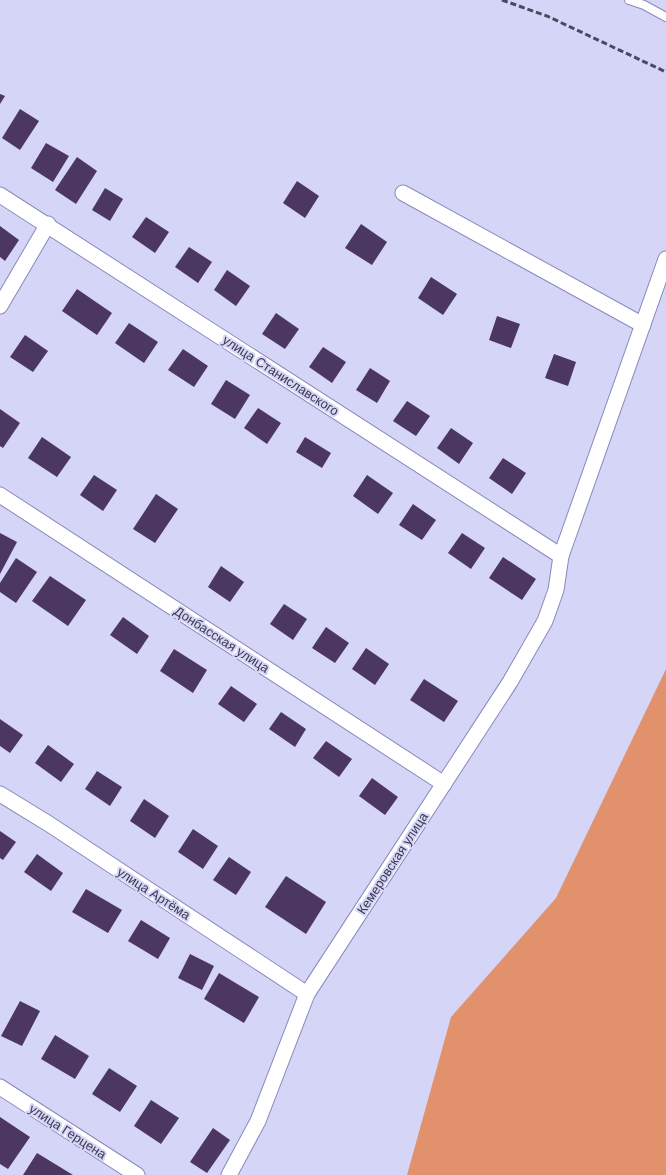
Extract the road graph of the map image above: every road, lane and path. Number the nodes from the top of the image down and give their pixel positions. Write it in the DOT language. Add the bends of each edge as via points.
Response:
graph roads {
  1 [pos="629,0"];
  2 [pos="666,17"];
  3 [pos="403,193"];
  4 [pos="0,195"];
  5 [pos="48,224"];
  6 [pos="666,259"];
  7 [pos="0,306"];
  8 [pos="643,324"];
  9 [pos="0,495"];
  10 [pos="561,556"];
  11 [pos="444,784"];
  12 [pos="0,794"];
  13 [pos="307,994"];
  14 [pos="0,1087"];
  15 [pos="137,1175"];
  16 [pos="229,1175"];
  1 -- 2 [label="lane"];
  3 -- 8 [label="street"];
  4 -- 5 [label="street, улица Станиславского"];
  5 -- 7 [label="street"];
  5 -- 10 [label="street, улица Станиславского"];
  6 -- 8 [label="street, Кемеровская улица"];
  8 -- 10 [label="street, Кемеровская улица"];
  9 -- 11 [label="street, Донбасская улица"];
  10 -- 11 [label="street, Кемеровская улица" via="556,590 545,621 510,682"];
  11 -- 13 [label="street, Кемеровская улица"];
  12 -- 13 [label="street, улица Артёма"];
  13 -- 16 [label="street, Кемеровская улица" via="258,1121"];
  14 -- 15 [label="street, улица Герцена"];
}
